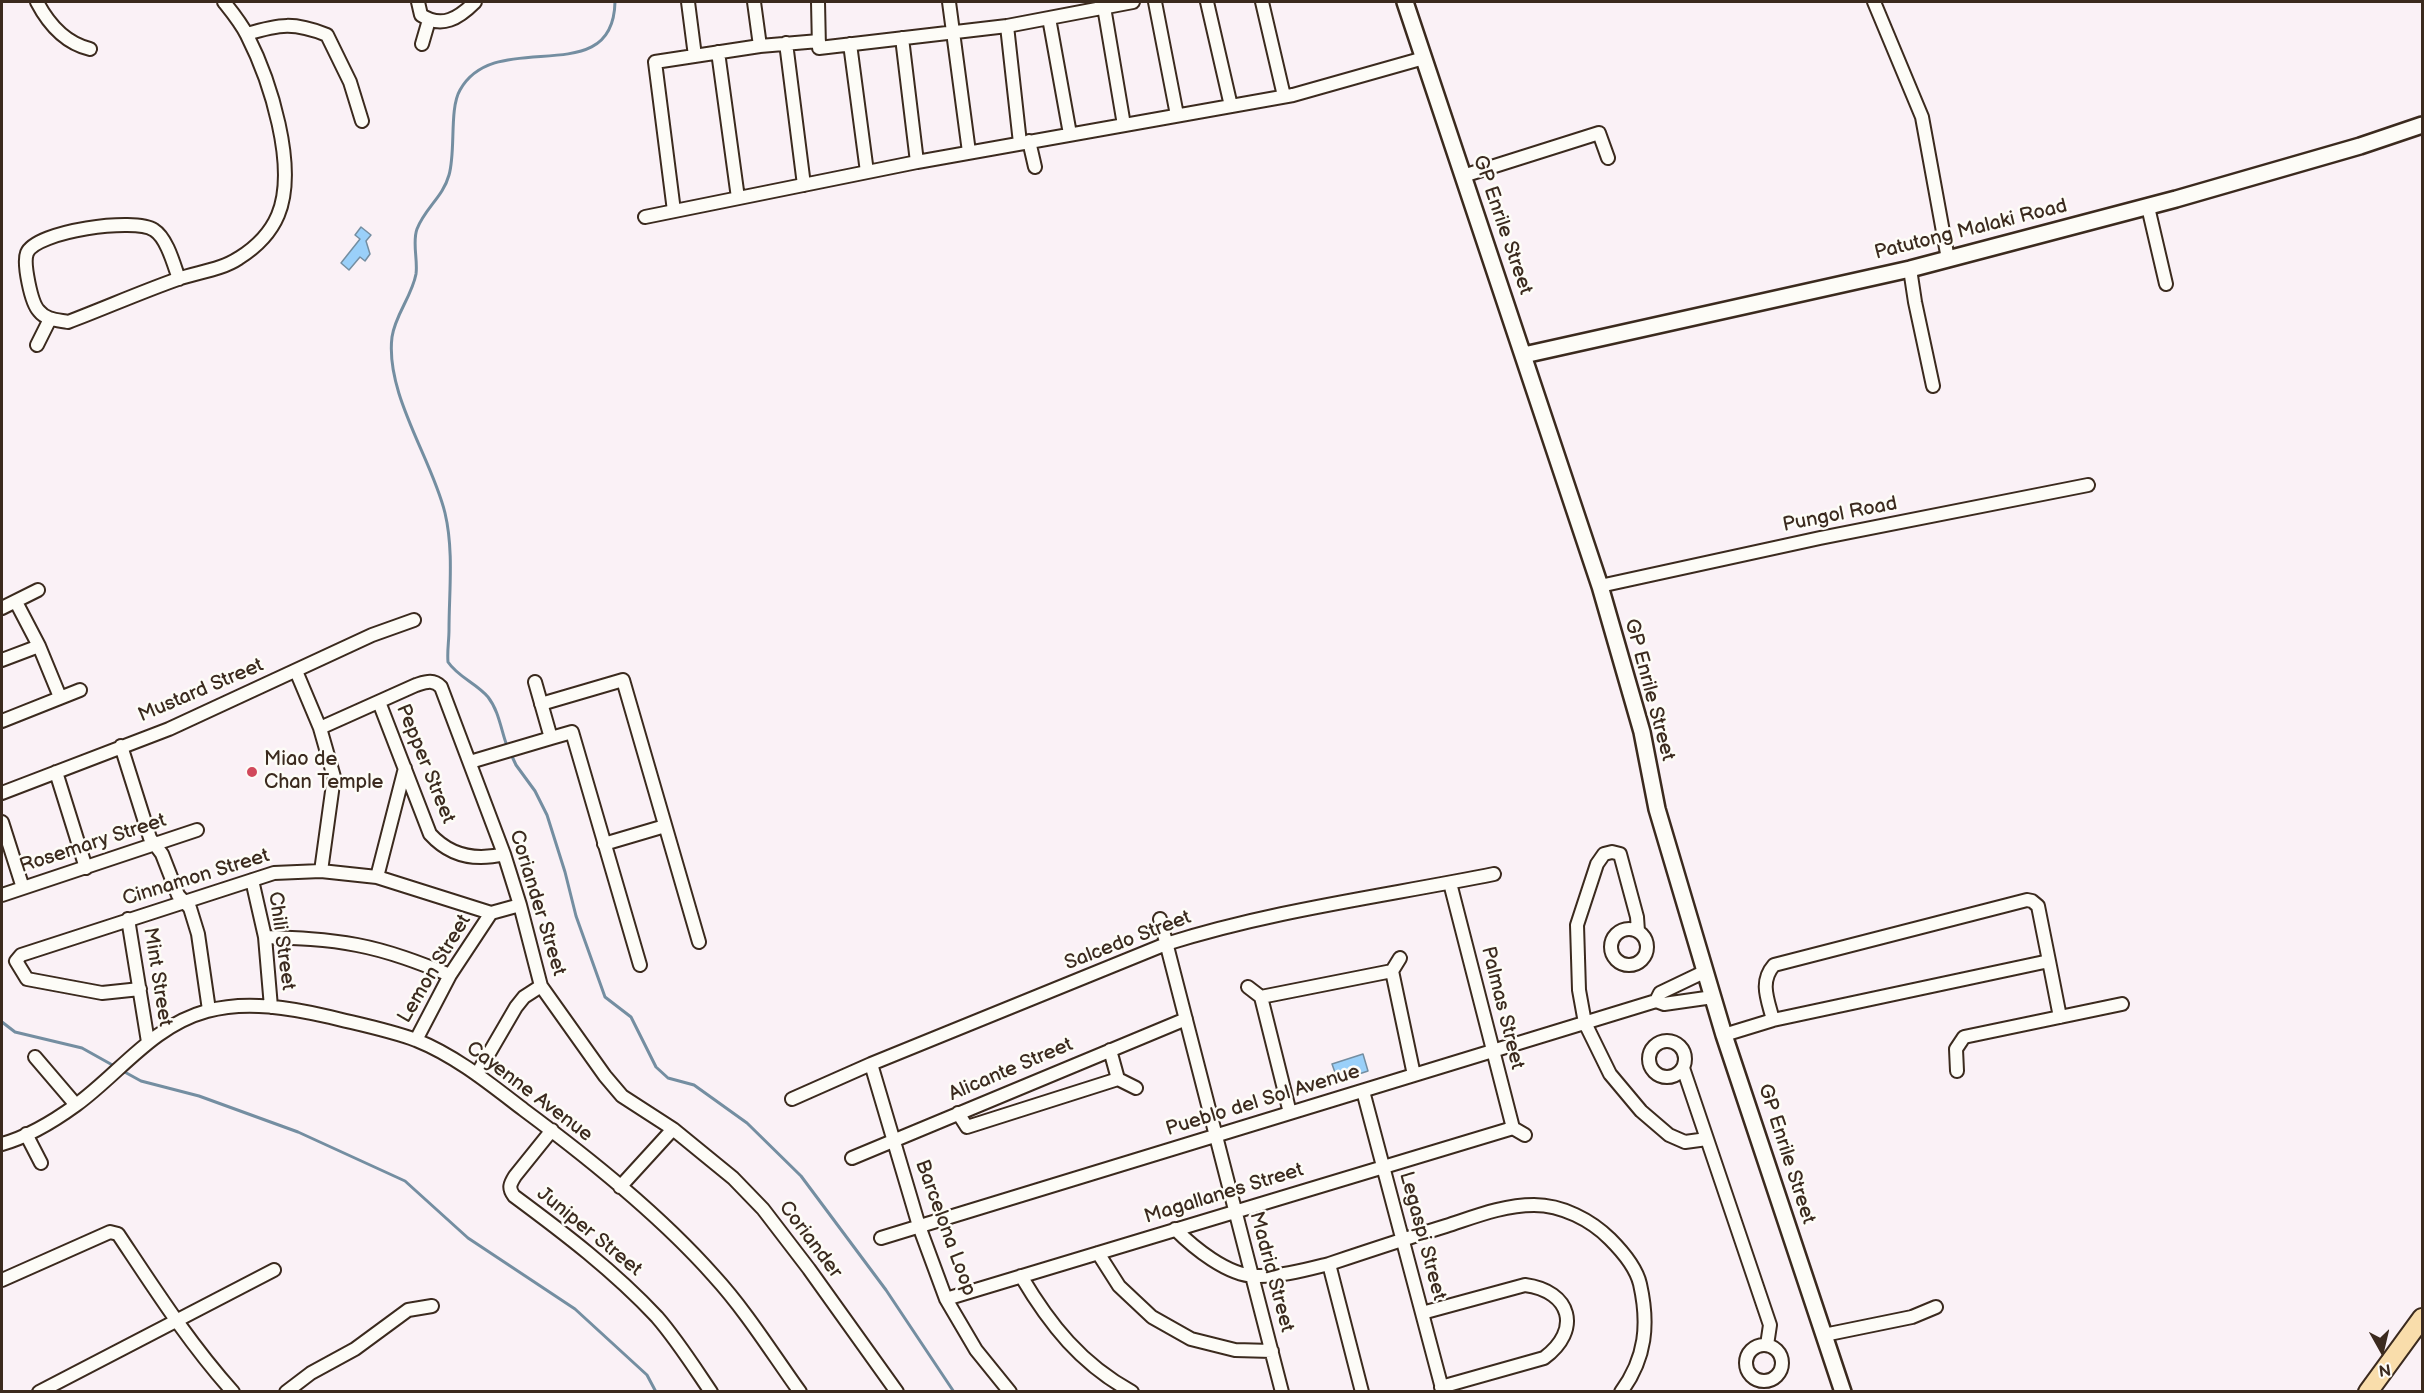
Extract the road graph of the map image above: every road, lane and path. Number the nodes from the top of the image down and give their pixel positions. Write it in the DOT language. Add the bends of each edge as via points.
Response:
graph roads {
  1 [pos="37,2"];
  2 [pos="224,2"];
  3 [pos="418,2"];
  4 [pos="475,2"];
  5 [pos="688,2"];
  6 [pos="754,2"];
  7 [pos="818,2"];
  8 [pos="949,2"];
  9 [pos="1133,2"];
  10 [pos="1155,2"];
  11 [pos="1207,2"];
  12 [pos="1262,2"];
  13 [pos="1405,2"];
  14 [pos="1874,2"];
  15 [pos="1104,7"];
  16 [pos="1049,18"];
  17 [pos="429,20"];
  18 [pos="1007,26"];
  19 [pos="953,32"];
  20 [pos="247,34"];
  21 [pos="902,38"];
  22 [pos="819,41"];
  23 [pos="786,43"];
  24 [pos="422,44"];
  25 [pos="850,44"];
  26 [pos="760,46"];
  27 [pos="90,50"];
  28 [pos="718,52"];
  29 [pos="695,56"];
  30 [pos="1424,58"];
  31 [pos="1284,96"];
  32 [pos="1231,106"];
  33 [pos="1177,115"];
  34 [pos="362,121"];
  35 [pos="1124,125"];
  36 [pos="2422,125"];
  37 [pos="1070,134"];
  38 [pos="1025,142"];
  39 [pos="969,152"];
  40 [pos="1608,158"];
  41 [pos="917,162"];
  42 [pos="1035,167"];
  43 [pos="867,172"];
  44 [pos="1463,176"];
  45 [pos="804,184"];
  46 [pos="738,198"];
  47 [pos="2148,207"];
  48 [pos="674,211"];
  49 [pos="645,217"];
  50 [pos="1948,258"];
  51 [pos="1910,269"];
  52 [pos="179,279"];
  53 [pos="2166,284"];
  54 [pos="50,319"];
  55 [pos="37,345"];
  56 [pos="1524,355"];
  57 [pos="1933,386"];
  58 [pos="2088,485"];
  59 [pos="1599,586"];
  60 [pos="38,590"];
  61 [pos="16,602"];
  62 [pos="2,608"];
  63 [pos="414,620"];
  64 [pos="39,646"];
  65 [pos="2,660"];
  66 [pos="296,671"];
  67 [pos="534,682"];
  68 [pos="80,690"];
  69 [pos="60,697"];
  70 [pos="379,702"];
  71 [pos="541,704"];
  72 [pos="2,721"];
  73 [pos="320,728"];
  74 [pos="551,738"];
  75 [pos="121,746"];
  76 [pos="470,762"];
  77 [pos="405,768"];
  78 [pos="56,772"];
  79 [pos="2,793"];
  80 [pos="2,822"];
  81 [pos="665,826"];
  82 [pos="197,830"];
  83 [pos="604,844"];
  84 [pos="157,845"];
  85 [pos="504,854"];
  86 [pos="86,868"];
  87 [pos="321,871"];
  88 [pos="1494,874"];
  89 [pos="377,877"];
  90 [pos="252,880"];
  91 [pos="1450,883"];
  92 [pos="23,888"];
  93 [pos="2,895"];
  94 [pos="184,902"];
  95 [pos="520,906"];
  96 [pos="491,913"];
  97 [pos="129,919"];
  98 [pos="1160,919"];
  99 [pos="1638,931"];
  100 [pos="265,937"];
  101 [pos="699,942"];
  102 [pos="1166,944"];
  103 [pos="1400,958"];
  104 [pos="2049,961"];
  105 [pos="640,965"];
  106 [pos="1392,971"];
  107 [pos="1706,971"];
  108 [pos="450,975"];
  109 [pos="541,986"];
  110 [pos="1248,987"];
  111 [pos="140,989"];
  112 [pos="1261,997"];
  113 [pos="1713,997"];
  114 [pos="1656,1001"];
  115 [pos="2122,1004"];
  116 [pos="271,1007"];
  117 [pos="209,1010"];
  118 [pos="2060,1017"];
  119 [pos="1186,1019"];
  120 [pos="1773,1020"];
  121 [pos="1585,1023"];
  122 [pos="1724,1035"];
  123 [pos="416,1040"];
  124 [pos="148,1042"];
  125 [pos="1110,1050"];
  126 [pos="1492,1051"];
  127 [pos="35,1057"];
  128 [pos="871,1064"];
  129 [pos="1683,1068"];
  130 [pos="1957,1071"];
  131 [pos="477,1074"];
  132 [pos="1414,1075"];
  133 [pos="1118,1079"];
  134 [pos="1136,1088"];
  135 [pos="1363,1091"];
  136 [pos="792,1099"];
  137 [pos="76,1105"];
  138 [pos="958,1113"];
  139 [pos="1290,1113"];
  140 [pos="1513,1128"];
  141 [pos="673,1129"];
  142 [pos="552,1130"];
  143 [pos="26,1134"];
  144 [pos="1526,1135"];
  145 [pos="1215,1136"];
  146 [pos="1707,1139"];
  147 [pos="894,1140"];
  148 [pos="2,1144"];
  149 [pos="852,1158"];
  150 [pos="41,1162"];
  151 [pos="1383,1166"];
  152 [pos="620,1187"];
  153 [pos="1236,1212"];
  154 [pos="919,1226"];
  155 [pos="1175,1229"];
  156 [pos="882,1238"];
  157 [pos="1403,1240"];
  158 [pos="1098,1253"];
  159 [pos="1329,1264"];
  160 [pos="274,1270"];
  161 [pos="1022,1276"];
  162 [pos="1252,1276"];
  163 [pos="2,1280"];
  164 [pos="946,1299"];
  165 [pos="432,1306"];
  166 [pos="1936,1307"];
  167 [pos="1422,1313"];
  168 [pos="2422,1318"];
  169 [pos="176,1322"];
  170 [pos="1824,1335"];
  171 [pos="1767,1345"];
  172 [pos="1272,1351"];
  173 [pos="1442,1389"];
  174 [pos="39,1392"];
  175 [pos="232,1392"];
  176 [pos="286,1392"];
  177 [pos="711,1392"];
  178 [pos="800,1392"];
  179 [pos="897,1392"];
  180 [pos="1010,1392"];
  181 [pos="1132,1392"];
  182 [pos="1282,1392"];
  183 [pos="1362,1392"];
  184 [pos="1622,1392"];
  185 [pos="1843,1392"];
  186 [pos="2368,1392"];
  1 -- 27 [label="street" via="45,17 66,38"];
  2 -- 20 [label="street"];
  3 -- 17 [label="street" via="421,15"];
  4 -- 17 [label="street" via="460,16 443,23"];
  5 -- 29 [label="street"];
  6 -- 26 [label="street"];
  7 -- 22 [label="street"];
  8 -- 19 [label="street"];
  9 -- 15 [label="street"];
  10 -- 33 [label="street"];
  11 -- 32 [label="street"];
  12 -- 31 [label="street"];
  13 -- 30 [label="street, GP Enrile Street"];
  14 -- 50 [label="street" via="1922,117"];
  15 -- 16 [label="street"];
  15 -- 35 [label="street"];
  16 -- 18 [label="street"];
  16 -- 37 [label="street"];
  17 -- 24 [label="street"];
  18 -- 19 [label="street"];
  18 -- 38 [label="street"];
  19 -- 21 [label="street"];
  19 -- 39 [label="street"];
  20 -- 34 [label="street" via="290,25 330,31"];
  20 -- 52 [label="street" via="273,105 284,157 284,192 278,216 264,238 237,259"];
  21 -- 25 [label="street"];
  21 -- 41 [label="street"];
  22 -- 23 [label="street"];
  22 -- 25 [label="street" via="819,48"];
  23 -- 26 [label="street"];
  23 -- 45 [label="street"];
  25 -- 43 [label="street"];
  26 -- 28 [label="street"];
  28 -- 29 [label="street"];
  28 -- 46 [label="street"];
  29 -- 48 [label="street" via="655,62"];
  30 -- 31 [label="street"];
  30 -- 44 [label="street, GP Enrile Street"];
  31 -- 32 [label="street"];
  32 -- 33 [label="street"];
  33 -- 35 [label="street"];
  35 -- 37 [label="street"];
  36 -- 47 [label="street, Patutong Malaki Road"];
  37 -- 38 [label="street"];
  38 -- 39 [label="street"];
  38 -- 42 [label="street"];
  39 -- 41 [label="street"];
  40 -- 44 [label="street" via="1599,133"];
  41 -- 43 [label="street"];
  43 -- 45 [label="street"];
  44 -- 56 [label="street, GP Enrile Street"];
  45 -- 46 [label="street"];
  46 -- 48 [label="street"];
  47 -- 50 [label="street, Patutong Malaki Road"];
  47 -- 53 [label="street"];
  48 -- 49 [label="street"];
  50 -- 51 [label="street, Patutong Malaki Road"];
  51 -- 56 [label="street, Patutong Malaki Road"];
  51 -- 57 [label="street"];
  52 -- 54 [label="street" via="68,322"];
  52 -- 54 [label="street" via="162,238 147,226 126,224 69,232 37,242 27,253 26,271 38,310"];
  54 -- 55 [label="street"];
  56 -- 59 [label="street, GP Enrile Street"];
  58 -- 59 [label="street, Pungol Road"];
  59 -- 107 [label="street, GP Enrile Street" via="1642,732 1657,809"];
  60 -- 61 [label="street"];
  61 -- 62 [label="street"];
  61 -- 64 [label="street"];
  63 -- 66 [label="street, Mustard Street"];
  64 -- 65 [label="street"];
  64 -- 69 [label="street"];
  66 -- 73 [label="street"];
  66 -- 75 [label="street, Mustard Street" via="169,729"];
  67 -- 71 [label="street"];
  68 -- 69 [label="street"];
  69 -- 72 [label="street"];
  70 -- 73 [label="street"];
  70 -- 76 [label="street, Coriander Street" via="416,685 436,682"];
  70 -- 77 [label="street, Pepper Street"];
  71 -- 74 [label="street"];
  71 -- 81 [label="street" via="623,680"];
  73 -- 87 [label="street" via="334,777"];
  74 -- 76 [label="street"];
  74 -- 83 [label="street" via="572,732"];
  75 -- 78 [label="street, Mustard Street"];
  75 -- 84 [label="street" via="150,838"];
  76 -- 85 [label="street, Coriander Street"];
  77 -- 85 [label="street, Pepper Street" via="436,841 468,857"];
  77 -- 89 [label="street"];
  78 -- 79 [label="street, Mustard Street"];
  78 -- 86 [label="street"];
  80 -- 92 [label="street"];
  81 -- 83 [label="street"];
  81 -- 101 [label="street"];
  82 -- 84 [label="street, Rosemary Street"];
  83 -- 105 [label="street"];
  84 -- 86 [label="street, Rosemary Street"];
  84 -- 94 [label="street"];
  85 -- 95 [label="street, Coriander Street"];
  86 -- 92 [label="street, Rosemary Street"];
  87 -- 89 [label="street, Cinnamon Street"];
  87 -- 90 [label="street, Cinnamon Street" via="274,873"];
  88 -- 91 [label="street, Salcedo Street"];
  89 -- 96 [label="street, Cinnamon Street"];
  90 -- 94 [label="street, Cinnamon Street"];
  90 -- 100 [label="street, Chili Street"];
  91 -- 102 [label="street, Salcedo Street" via="1274,915"];
  91 -- 126 [label="street, Palmas Street"];
  92 -- 93 [label="street, Rosemary Street"];
  94 -- 97 [label="street, Cinnamon Street"];
  94 -- 117 [label="street" via="190,908 198,934"];
  95 -- 96 [label="street, Lemon Street"];
  95 -- 109 [label="street, Coriander Street"];
  96 -- 108 [label="street, Lemon Street"];
  97 -- 111 [label="street, Mint Street"];
  97 -- 111 [label="street, Cinnamon Street" via="21,955 16,961 27,979 102,993"];
  98 -- 102 [label="street, Madrid Street"];
  99 -- 121 [label="street" via="1620,854 1604,854 1577,925 1579,990"];
  100 -- 108 [label="street" via="312,938 358,945"];
  100 -- 116 [label="street, Chili Street"];
  102 -- 119 [label="street, Madrid Street"];
  102 -- 128 [label="street, Salcedo Street"];
  103 -- 106 [label="street"];
  104 -- 118 [label="street"];
  104 -- 120 [label="street"];
  104 -- 120 [label="street" via="2038,906 2026,900 1774,965 1766,974 1765,987"];
  106 -- 112 [label="street"];
  106 -- 132 [label="street"];
  107 -- 113 [label="street, GP Enrile Street"];
  107 -- 114 [label="street, Pueblo del Sol Avenue" via="1660,993"];
  108 -- 123 [label="street, Lemon Street"];
  109 -- 131 [label="street" via="516,1007"];
  109 -- 141 [label="street, Coriander Street" via="622,1096"];
  110 -- 112 [label="street"];
  111 -- 124 [label="street, Mint Street"];
  112 -- 139 [label="street"];
  113 -- 114 [label="street, Pueblo del Sol Avenue" via="1664,1004"];
  113 -- 122 [label="street, GP Enrile Street"];
  114 -- 121 [label="street, Pueblo del Sol Avenue"];
  115 -- 118 [label="street"];
  116 -- 117 [label="street, Cayenne Avenue" via="244,1005"];
  116 -- 123 [label="street, Cayenne Avenue" via="325,1016"];
  117 -- 124 [label="street, Cayenne Avenue" via="184,1019"];
  118 -- 130 [label="street" via="1964,1037 1956,1049"];
  119 -- 125 [label="street, Alicante Street"];
  119 -- 145 [label="street, Madrid Street"];
  120 -- 122 [label="street"];
  121 -- 126 [label="street, Pueblo del Sol Avenue"];
  121 -- 146 [label="street" via="1610,1074 1641,1111 1669,1135 1684,1142"];
  122 -- 170 [label="street, GP Enrile Street"];
  123 -- 131 [label="street, Cayenne Avenue"];
  124 -- 137 [label="street, Cayenne Avenue"];
  125 -- 133 [label="street"];
  125 -- 138 [label="street, Alicante Street"];
  126 -- 132 [label="street, Pueblo del Sol Avenue"];
  126 -- 140 [label="street, Palmas Street"];
  127 -- 137 [label="street"];
  128 -- 136 [label="street, Salcedo Street"];
  128 -- 147 [label="street, Barcelona Loop"];
  129 -- 146 [label="street"];
  131 -- 142 [label="street, Cayenne Avenue"];
  132 -- 135 [label="street, Pueblo del Sol Avenue"];
  133 -- 134 [label="street"];
  133 -- 138 [label="street" via="967,1127"];
  135 -- 139 [label="street, Pueblo del Sol Avenue"];
  135 -- 151 [label="street, Legaspi Street"];
  137 -- 143 [label="street, Cayenne Avenue"];
  138 -- 147 [label="street, Alicante Street"];
  139 -- 145 [label="street, Pueblo del Sol Avenue"];
  140 -- 144 [label="street"];
  140 -- 151 [label="street, Magallanes Street"];
  141 -- 152 [label="street"];
  141 -- 179 [label="street, Coriander" via="733,1178 763,1209"];
  142 -- 152 [label="street, Cayenne Avenue"];
  142 -- 177 [label="street, Juniper Street" via="510,1183 510,1190 634,1293 659,1319"];
  143 -- 148 [label="street, Cayenne Avenue"];
  143 -- 150 [label="street"];
  145 -- 153 [label="street, Madrid Street"];
  145 -- 154 [label="street, Pueblo del Sol Avenue"];
  146 -- 171 [label="street" via="1770,1325"];
  147 -- 149 [label="street, Alicante Street"];
  147 -- 154 [label="street, Barcelona Loop"];
  151 -- 153 [label="street, Magallanes Street"];
  151 -- 157 [label="street, Legaspi Street"];
  152 -- 178 [label="street, Cayenne Avenue" via="717,1278"];
  153 -- 155 [label="street, Magallanes Street"];
  153 -- 162 [label="street, Madrid Street"];
  154 -- 156 [label="street, Pueblo del Sol Avenue"];
  154 -- 164 [label="street, Barcelona Loop"];
  155 -- 158 [label="street, Magallanes Street"];
  155 -- 162 [label="street" via="1220,1265"];
  157 -- 159 [label="street"];
  157 -- 167 [label="street, Legaspi Street"];
  157 -- 184 [label="street" via="1500,1208 1534,1205 1567,1211 1598,1227 1624,1253 1639,1281 1646,1318 1644,1346 1633,1376"];
  158 -- 161 [label="street, Magallanes Street"];
  158 -- 172 [label="street" via="1119,1286 1152,1317 1191,1339 1235,1350"];
  159 -- 162 [label="street"];
  159 -- 183 [label="street"];
  160 -- 169 [label="street"];
  161 -- 164 [label="street, Magallanes Street"];
  161 -- 181 [label="street" via="1043,1314 1075,1351"];
  162 -- 172 [label="street, Madrid Street"];
  163 -- 169 [label="street" via="110,1232 117,1234"];
  164 -- 180 [label="street, Barcelona Loop" via="976,1350"];
  165 -- 176 [label="street" via="408,1310"];
  166 -- 170 [label="street" via="1912,1317"];
  167 -- 173 [label="street, Legaspi Street"];
  167 -- 173 [label="street" via="1525,1285 1542,1287 1558,1298 1565,1310 1565,1336 1558,1348 1544,1358"];
  168 -- 186 [label="main road"];
  169 -- 174 [label="street"];
  169 -- 175 [label="street"];
  170 -- 185 [label="street, GP Enrile Street"];
  172 -- 182 [label="street, Madrid Street"];
}
